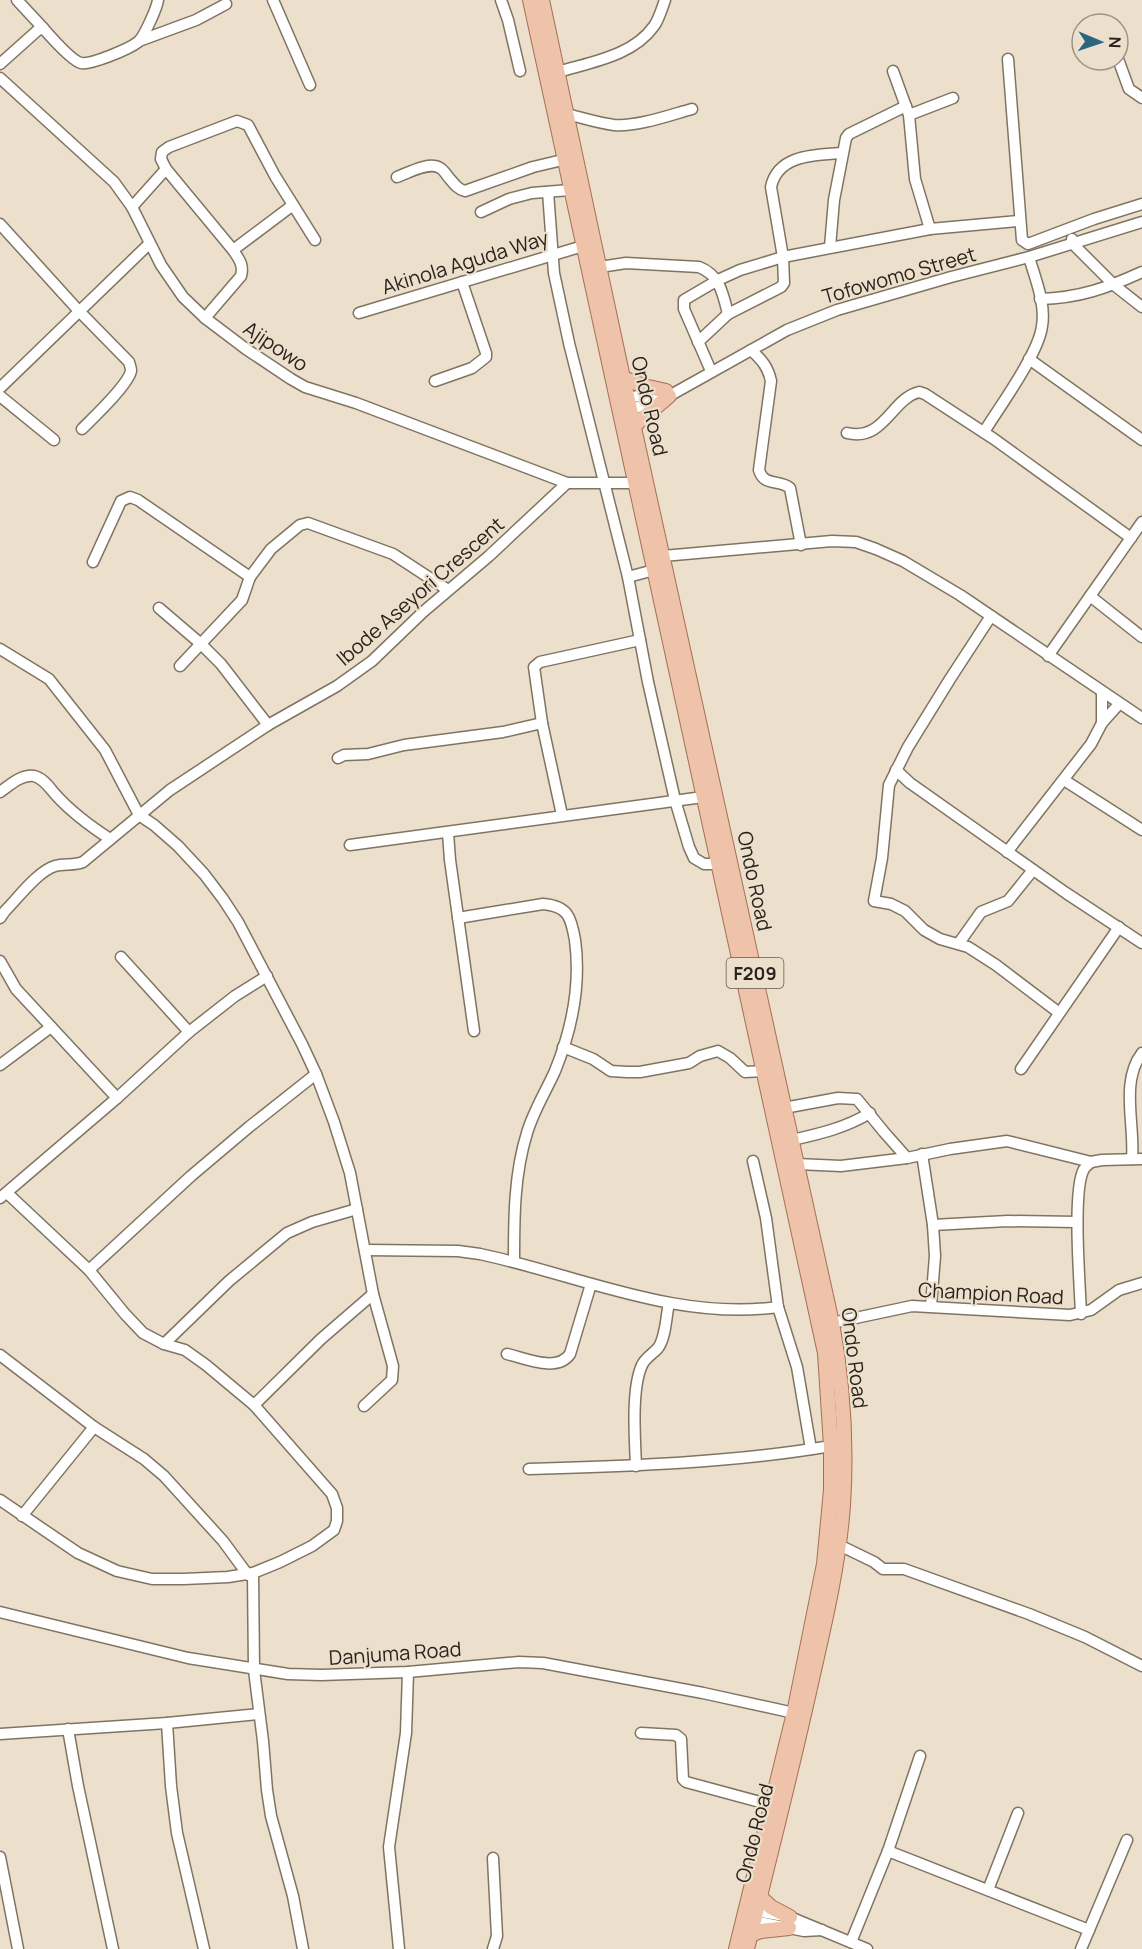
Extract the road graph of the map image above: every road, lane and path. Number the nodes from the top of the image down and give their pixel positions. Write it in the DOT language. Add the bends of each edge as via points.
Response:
graph roads {
  1 [pos="17,0"];
  2 [pos="158,0"];
  3 [pos="273,0"];
  4 [pos="501,0"];
  5 [pos="530,0"];
  6 [pos="542,0"];
  7 [pos="665,0"];
  8 [pos="226,4"];
  9 [pos="43,28"];
  10 [pos="139,41"];
  11 [pos="1008,59"];
  12 [pos="0,64"];
  13 [pos="520,71"];
  14 [pos="892,71"];
  15 [pos="558,72"];
  16 [pos="1123,72"];
  17 [pos="0,78"];
  18 [pos="310,86"];
  19 [pos="952,98"];
  20 [pos="1142,98"];
  21 [pos="692,109"];
  22 [pos="908,111"];
  23 [pos="567,114"];
  24 [pos="842,153"];
  25 [pos="571,158"];
  26 [pos="166,169"];
  27 [pos="398,177"];
  28 [pos="570,190"];
  29 [pos="548,192"];
  30 [pos="1142,204"];
  31 [pos="293,205"];
  32 [pos="132,207"];
  33 [pos="481,212"];
  34 [pos="1019,221"];
  35 [pos="1142,222"];
  36 [pos="0,224"];
  37 [pos="1070,229"];
  38 [pos="930,230"];
  39 [pos="315,240"];
  40 [pos="1072,243"];
  41 [pos="149,244"];
  42 [pos="583,246"];
  43 [pos="830,247"];
  44 [pos="233,250"];
  45 [pos="552,254"];
  46 [pos="783,257"];
  47 [pos="1029,258"];
  48 [pos="600,267"];
  49 [pos="1142,272"];
  50 [pos="718,280"];
  51 [pos="462,282"];
  52 [pos="1114,285"];
  53 [pos="1040,299"];
  54 [pos="1142,307"];
  55 [pos="78,310"];
  56 [pos="359,313"];
  57 [pos="728,314"];
  58 [pos="205,318"];
  59 [pos="698,342"];
  60 [pos="751,350"];
  61 [pos="1029,359"];
  62 [pos="711,371"];
  63 [pos="623,378"];
  64 [pos="435,381"];
  65 [pos="2,382"];
  66 [pos="671,392"];
  67 [pos="0,396"];
  68 [pos="624,405"];
  69 [pos="635,425"];
  70 [pos="82,429"];
  71 [pos="984,432"];
  72 [pos="847,433"];
  73 [pos="54,440"];
  74 [pos="1142,440"];
  75 [pos="567,483"];
  76 [pos="604,483"];
  77 [pos="634,483"];
  78 [pos="1142,522"];
  79 [pos="1131,538"];
  80 [pos="801,545"];
  81 [pos="663,556"];
  82 [pos="93,562"];
  83 [pos="654,570"];
  84 [pos="250,577"];
  85 [pos="628,577"];
  86 [pos="448,590"];
  87 [pos="1090,596"];
  88 [pos="159,608"];
  89 [pos="991,616"];
  90 [pos="1142,637"];
  91 [pos="640,640"];
  92 [pos="201,644"];
  93 [pos="0,649"];
  94 [pos="1048,656"];
  95 [pos="180,666"];
  96 [pos="1102,692"];
  97 [pos="1119,704"];
  98 [pos="1142,718"];
  99 [pos="542,723"];
  100 [pos="1102,723"];
  101 [pos="268,725"];
  102 [pos="338,758"];
  103 [pos="896,770"];
  104 [pos="1064,780"];
  105 [pos="0,792"];
  106 [pos="703,797"];
  107 [pos="675,800"];
  108 [pos="139,815"];
  109 [pos="562,815"];
  110 [pos="1142,830"];
  111 [pos="448,833"];
  112 [pos="110,839"];
  113 [pos="350,845"];
  114 [pos="1007,852"];
  115 [pos="718,864"];
  116 [pos="1034,870"];
  117 [pos="0,918"];
  118 [pos="458,918"];
  119 [pos="1119,927"];
  120 [pos="959,943"];
  121 [pos="1142,943"];
  122 [pos="121,957"];
  123 [pos="0,961"];
  124 [pos="748,972"];
  125 [pos="267,976"];
  126 [pos="1058,1012"];
  127 [pos="51,1027"];
  128 [pos="474,1031"];
  129 [pos="189,1032"];
  130 [pos="563,1047"];
  131 [pos="1142,1053"];
  132 [pos="0,1065"];
  133 [pos="1021,1069"];
  134 [pos="764,1071"];
  135 [pos="316,1074"];
  136 [pos="297,1090"];
  137 [pos="323,1092"];
  138 [pos="117,1098"];
  139 [pos="784,1108"];
  140 [pos="870,1113"];
  141 [pos="792,1140"];
  142 [pos="922,1154"];
  143 [pos="907,1158"];
  144 [pos="1137,1159"];
  145 [pos="753,1161"];
  146 [pos="1091,1162"];
  147 [pos="797,1164"];
  148 [pos="4,1196"];
  149 [pos="357,1209"];
  150 [pos="1077,1222"];
  151 [pos="933,1225"];
  152 [pos="365,1250"];
  153 [pos="514,1261"];
  154 [pos="89,1270"];
  155 [pos="1142,1283"];
  156 [pos="591,1284"];
  157 [pos="373,1294"];
  158 [pos="669,1303"];
  159 [pos="931,1306"];
  160 [pos="778,1307"];
  161 [pos="1081,1314"];
  162 [pos="832,1323"];
  163 [pos="164,1344"];
  164 [pos="0,1354"];
  165 [pos="507,1354"];
  166 [pos="254,1405"];
  167 [pos="364,1406"];
  168 [pos="94,1427"];
  169 [pos="831,1446"];
  170 [pos="811,1449"];
  171 [pos="636,1466"];
  172 [pos="529,1469"];
  173 [pos="0,1500"];
  174 [pos="22,1516"];
  175 [pos="839,1545"];
  176 [pos="251,1574"];
  177 [pos="0,1612"];
  178 [pos="810,1664"];
  179 [pos="1142,1666"];
  180 [pos="254,1670"];
  181 [pos="408,1672"];
  182 [pos="794,1713"];
  183 [pos="259,1714"];
  184 [pos="167,1723"];
  185 [pos="68,1729"];
  186 [pos="641,1733"];
  187 [pos="0,1734"];
  188 [pos="920,1756"];
  189 [pos="771,1805"];
  190 [pos="1018,1814"];
  191 [pos="1127,1840"];
  192 [pos="888,1851"];
  193 [pos="0,1857"];
  194 [pos="493,1858"];
  195 [pos="988,1890"];
  196 [pos="3,1892"];
  197 [pos="759,1896"];
  198 [pos="750,1915"];
  199 [pos="789,1922"];
  200 [pos="1089,1930"];
  201 [pos="748,1942"];
  202 [pos="851,1942"];
  203 [pos="18,1949"];
  204 [pos="113,1949"];
  205 [pos="204,1949"];
  206 [pos="303,1949"];
  207 [pos="399,1949"];
  208 [pos="493,1949"];
  209 [pos="736,1949"];
  210 [pos="867,1949"];
  211 [pos="1081,1949"];
  1 -- 9 [label="street"];
  2 -- 10 [label="street"];
  3 -- 18 [label="street"];
  4 -- 13 [label="street"];
  5 -- 25 [label="main road, Ondo Road / F209"];
  6 -- 15 [label="main road, Ondo Road / F209"];
  7 -- 15 [label="street" via="655,24 641,39 618,54"];
  8 -- 10 [label="street"];
  9 -- 10 [label="street" via="75,61 83,63"];
  9 -- 12 [label="street"];
  11 -- 34 [label="street"];
  14 -- 22 [label="street"];
  15 -- 23 [label="main road, Ondo Road / F209"];
  16 -- 20 [label="street" via="1129,89"];
  17 -- 32 [label="street, Ajipowo" via="114,182"];
  19 -- 22 [label="street"];
  21 -- 23 [label="street" via="616,125"];
  22 -- 24 [label="street" via="849,134"];
  22 -- 38 [label="street" via="915,179"];
  23 -- 25 [label="main road, Ondo Road / F209"];
  24 -- 43 [label="street"];
  24 -- 46 [label="street" via="795,158 773,178 771,187"];
  25 -- 27 [label="street" via="465,191 435,166"];
  25 -- 28 [label="main road, Ondo Road / F209"];
  25 -- 48 [label="main road, Ondo Road / F209"];
  26 -- 31 [label="street" via="161,159 162,152 169,147 242,122 248,125"];
  26 -- 32 [label="street"];
  26 -- 44 [label="street"];
  28 -- 29 [label="street"];
  28 -- 42 [label="main road, Ondo Road / F209"];
  29 -- 33 [label="street" via="532,192"];
  29 -- 45 [label="street"];
  30 -- 37 [label="street"];
  31 -- 39 [label="street"];
  31 -- 44 [label="street"];
  32 -- 41 [label="street, Ajipowo"];
  34 -- 37 [label="street" via="1022,240 1028,244"];
  34 -- 38 [label="street"];
  35 -- 40 [label="street, Tofowomo Street"];
  36 -- 55 [label="street"];
  37 -- 40 [label="street"];
  38 -- 43 [label="street"];
  40 -- 47 [label="street, Tofowomo Street"];
  40 -- 52 [label="street"];
  41 -- 55 [label="street"];
  41 -- 58 [label="street, Ajipowo" via="183,297"];
  42 -- 45 [label="street, Akinola Aguda Way"];
  42 -- 68 [label="main road, Ondo Road / F209"];
  43 -- 46 [label="street"];
  44 -- 58 [label="street" via="241,262 241,276"];
  45 -- 51 [label="street, Akinola Aguda Way"];
  45 -- 76 [label="street" via="569,343"];
  46 -- 50 [label="street"];
  46 -- 57 [label="street" via="785,277 781,287"];
  47 -- 53 [label="street"];
  47 -- 60 [label="street, Tofowomo Street" via="837,310 786,330"];
  48 -- 50 [label="street" via="626,263 688,265 705,269"];
  48 -- 63 [label="main road, Ondo Road / F209"];
  49 -- 52 [label="street"];
  50 -- 57 [label="street"];
  50 -- 59 [label="street" via="684,300"];
  51 -- 56 [label="street, Akinola Aguda Way"];
  51 -- 64 [label="street" via="486,357 472,368"];
  52 -- 53 [label="street" via="1067,298"];
  52 -- 54 [label="street"];
  53 -- 61 [label="street" via="1042,327"];
  55 -- 65 [label="street"];
  55 -- 70 [label="street" via="129,362 131,369 104,407"];
  57 -- 59 [label="street"];
  58 -- 75 [label="street, Ajipowo" via="305,387"];
  59 -- 62 [label="street"];
  60 -- 62 [label="street, Tofowomo Street"];
  60 -- 80 [label="street" via="764,362 771,381 761,478 790,488"];
  61 -- 71 [label="street"];
  61 -- 74 [label="street"];
  62 -- 66 [label="street, Tofowomo Street"];
  63 -- 66 [label="main road"];
  63 -- 68 [label="main road, Ondo Road / F209"];
  66 -- 68 [label="street, Tofowomo Street"];
  66 -- 69 [label="main road"];
  67 -- 73 [label="street"];
  68 -- 69 [label="main road, Ondo Road / F209"];
  68 -- 77 [label="main road, Ondo Road / F209"];
  69 -- 81 [label="main road, Ondo Road / F209"];
  71 -- 72 [label="street" via="920,392 867,434"];
  71 -- 79 [label="street"];
  75 -- 76 [label="street, Ajipowo"];
  75 -- 86 [label="street, Ibode Aseyori Crescent"];
  76 -- 77 [label="street, Ajipowo"];
  76 -- 85 [label="street"];
  77 -- 83 [label="main road, Ondo Road / F209"];
  78 -- 79 [label="street"];
  79 -- 87 [label="street"];
  80 -- 81 [label="street"];
  80 -- 89 [label="street" via="856,542 876,549 903,561"];
  81 -- 124 [label="main road, Ondo Road / F209"];
  82 -- 84 [label="street" via="121,501 130,497"];
  83 -- 85 [label="street"];
  83 -- 106 [label="main road, Ondo Road / F209"];
  84 -- 86 [label="street" via="271,549 308,523 399,556"];
  84 -- 92 [label="street" via="242,600"];
  85 -- 91 [label="street"];
  86 -- 101 [label="street, Ibode Aseyori Crescent" via="359,670"];
  87 -- 90 [label="street"];
  87 -- 94 [label="street"];
  88 -- 92 [label="street"];
  89 -- 94 [label="street"];
  89 -- 103 [label="street"];
  91 -- 99 [label="street" via="537,663 534,667"];
  91 -- 107 [label="street"];
  92 -- 95 [label="street"];
  92 -- 101 [label="street"];
  93 -- 108 [label="street" via="50,679 105,750"];
  94 -- 96 [label="street"];
  96 -- 97 [label="street"];
  96 -- 100 [label="street"];
  97 -- 98 [label="street"];
  97 -- 100 [label="street"];
  99 -- 102 [label="street"];
  99 -- 109 [label="street"];
  100 -- 104 [label="street"];
  101 -- 108 [label="street, Ibode Aseyori Crescent"];
  103 -- 114 [label="street"];
  103 -- 120 [label="street" via="889,785 874,901 891,904 924,930"];
  104 -- 110 [label="street"];
  104 -- 114 [label="street"];
  105 -- 112 [label="street" via="18,780 36,776 83,820"];
  106 -- 107 [label="street"];
  106 -- 115 [label="main road, Ondo Road / F209"];
  107 -- 109 [label="street"];
  107 -- 115 [label="street" via="694,858 704,864"];
  108 -- 112 [label="street, Ibode Aseyori Crescent"];
  108 -- 125 [label="street" via="178,846 210,882 238,922"];
  109 -- 111 [label="street"];
  111 -- 113 [label="street"];
  111 -- 118 [label="street"];
  112 -- 117 [label="street, Ibode Aseyori Crescent" via="83,862 45,870"];
  114 -- 116 [label="street"];
  115 -- 124 [label="main road, Ondo Road / F209"];
  116 -- 119 [label="street"];
  116 -- 120 [label="street" via="1008,901 981,912"];
  118 -- 128 [label="street"];
  118 -- 130 [label="street" via="543,904 555,905 570,917 578,965 574,1008"];
  119 -- 121 [label="street"];
  119 -- 126 [label="street"];
  120 -- 126 [label="street" via="996,965"];
  122 -- 129 [label="street"];
  123 -- 127 [label="street" via="16,989"];
  124 -- 134 [label="main road, Ondo Road / F209"];
  124 -- 139 [label="main road, Ondo Road / F209"];
  125 -- 129 [label="street"];
  125 -- 135 [label="street"];
  126 -- 133 [label="street"];
  127 -- 132 [label="street"];
  127 -- 138 [label="street"];
  129 -- 138 [label="street"];
  130 -- 134 [label="street" via="611,1071 659,1069 718,1051 745,1072"];
  130 -- 153 [label="street" via="527,1132 516,1192"];
  131 -- 144 [label="street" via="1132,1071 1130,1086"];
  134 -- 169 [label="main road, Ondo Road / F209" via="825,1353"];
  135 -- 136 [label="street"];
  135 -- 137 [label="street"];
  136 -- 137 [label="street"];
  136 -- 154 [label="street" via="191,1176"];
  137 -- 149 [label="street" via="350,1173"];
  138 -- 148 [label="street"];
  139 -- 140 [label="street" via="852,1098 858,1099"];
  139 -- 141 [label="main road, Ondo Road / F209"];
  140 -- 141 [label="street" via="852,1123"];
  140 -- 143 [label="street"];
  141 -- 147 [label="main road, Ondo Road / F209"];
  142 -- 143 [label="street"];
  142 -- 146 [label="street" via="1007,1141"];
  142 -- 151 [label="street"];
  143 -- 147 [label="street" via="841,1166"];
  144 -- 146 [label="street"];
  145 -- 160 [label="street" via="766,1218"];
  146 -- 150 [label="street" via="1081,1179"];
  147 -- 162 [label="main road, Ondo Road / F209"];
  148 -- 154 [label="street"];
  149 -- 152 [label="street"];
  149 -- 163 [label="street" via="287,1233 229,1281"];
  150 -- 151 [label="street"];
  150 -- 161 [label="street"];
  151 -- 159 [label="street"];
  152 -- 153 [label="street" via="458,1251"];
  152 -- 157 [label="street"];
  153 -- 156 [label="street"];
  154 -- 163 [label="street" via="143,1333"];
  155 -- 161 [label="street, Champion Road" via="1119,1290"];
  156 -- 158 [label="street"];
  156 -- 165 [label="street" via="566,1360 545,1363"];
  157 -- 166 [label="street"];
  157 -- 167 [label="street" via="393,1374 392,1380"];
  158 -- 160 [label="street" via="713,1310"];
  158 -- 171 [label="street" via="661,1342 646,1359 639,1377"];
  159 -- 161 [label="street, Champion Road"];
  159 -- 162 [label="street, Champion Road" via="893,1309"];
  160 -- 170 [label="street" via="796,1367"];
  162 -- 175 [label="main road, Ondo Road / F209" via="842,1386 844,1437"];
  163 -- 166 [label="street" via="184,1350"];
  164 -- 168 [label="street"];
  166 -- 176 [label="street" via="332,1494 337,1521 334,1530 312,1546"];
  168 -- 174 [label="street"];
  168 -- 176 [label="street" via="164,1476"];
  169 -- 170 [label="street"];
  169 -- 178 [label="main road, Ondo Road / F209" via="824,1564"];
  170 -- 171 [label="street"];
  171 -- 172 [label="street"];
  173 -- 174 [label="street"];
  174 -- 176 [label="street" via="78,1553 117,1571 152,1579"];
  175 -- 178 [label="main road, Ondo Road / F209"];
  175 -- 179 [label="street" via="883,1569 904,1569 1029,1614"];
  176 -- 180 [label="street"];
  177 -- 180 [label="street, Danjuma Road" via="124,1644"];
  178 -- 182 [label="main road, Ondo Road / F209"];
  178 -- 197 [label="main road, Ondo Road / F209"];
  180 -- 181 [label="street, Danjuma Road" via="321,1675"];
  180 -- 183 [label="street"];
  181 -- 182 [label="street, Danjuma Road" via="543,1663"];
  181 -- 207 [label="street" via="406,1733 389,1847"];
  182 -- 189 [label="main road, Ondo Road / F209"];
  183 -- 184 [label="street"];
  183 -- 206 [label="street" via="271,1816"];
  184 -- 185 [label="street"];
  184 -- 205 [label="street" via="177,1833"];
  185 -- 187 [label="street"];
  185 -- 204 [label="street"];
  186 -- 189 [label="street" via="676,1735 681,1739 686,1782"];
  188 -- 192 [label="street"];
  189 -- 198 [label="main road, Ondo Road / F209"];
  190 -- 195 [label="street"];
  191 -- 200 [label="street"];
  192 -- 195 [label="street"];
  192 -- 202 [label="street"];
  193 -- 196 [label="street"];
  194 -- 208 [label="street" via="497,1936"];
  195 -- 200 [label="street"];
  196 -- 203 [label="street"];
  197 -- 198 [label="main road, Ondo Road / F209"];
  197 -- 199 [label="main road"];
  198 -- 199 [label="street"];
  198 -- 201 [label="main road, Ondo Road / F209"];
  198 -- 209 [label="main road, Ondo Road / F209"];
  199 -- 201 [label="main road" via="761,1931"];
  199 -- 202 [label="street"];
  200 -- 211 [label="street"];
  202 -- 210 [label="street"];
}
